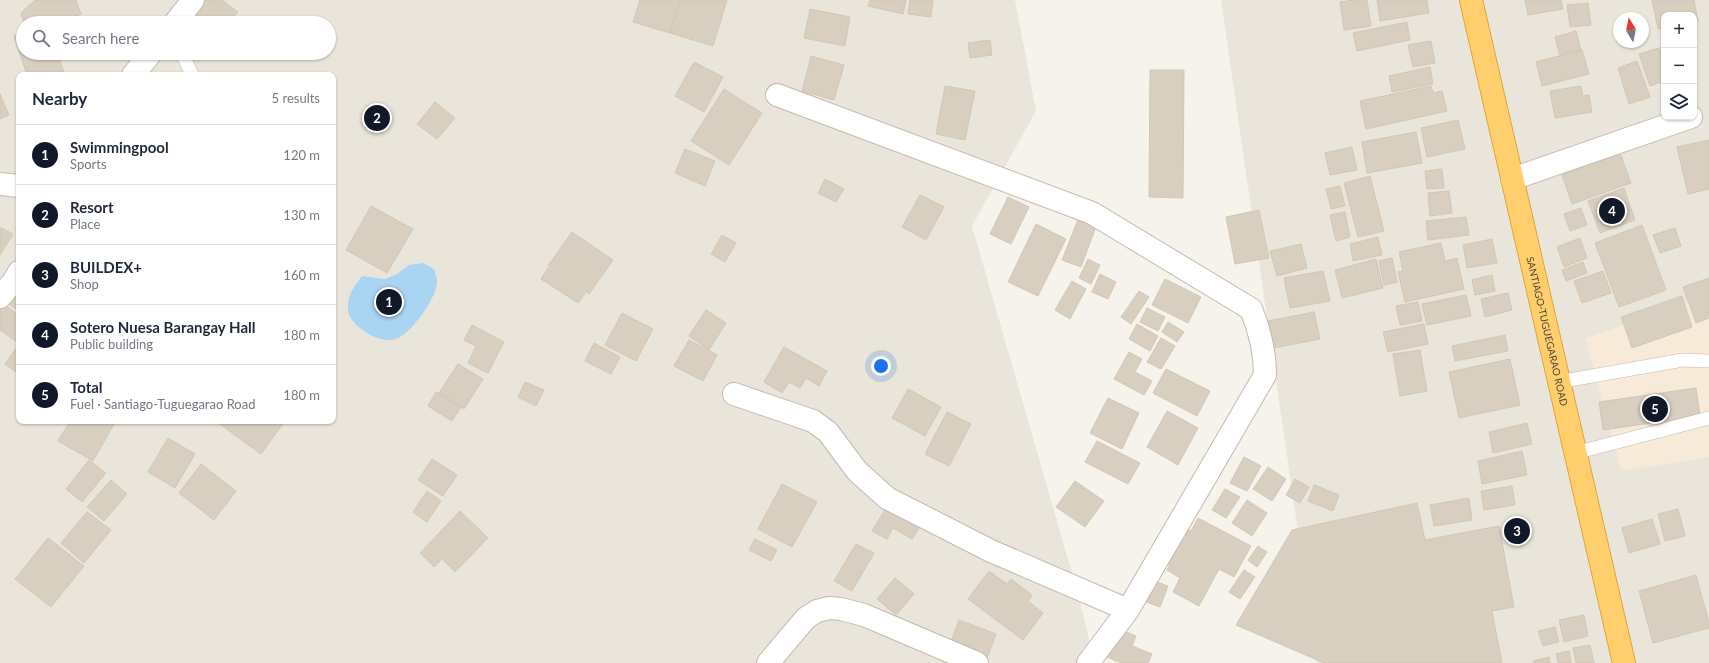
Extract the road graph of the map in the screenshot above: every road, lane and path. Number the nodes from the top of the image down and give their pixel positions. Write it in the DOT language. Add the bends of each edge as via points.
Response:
graph roads {
  1 [pos="194,0"];
  2 [pos="1471,0"];
  3 [pos="181,16"];
  4 [pos="145,60"];
  5 [pos="185,60"];
  6 [pos="135,72"];
  7 [pos="191,72"];
  8 [pos="777,94"];
  9 [pos="1709,112"];
  10 [pos="1697,115"];
  11 [pos="1682,120"];
  12 [pos="1512,179"];
  13 [pos="0,184"];
  14 [pos="16,186"];
  15 [pos="16,277"];
  16 [pos="0,297"];
  17 [pos="1709,361"];
  18 [pos="1558,382"];
  19 [pos="734,394"];
  20 [pos="1709,418"];
  21 [pos="1575,453"];
  22 [pos="1128,610"];
  23 [pos="768,663"];
  24 [pos="977,663"];
  25 [pos="1088,663"];
  26 [pos="1624,663"];
  1 -- 3 [label="street"];
  2 -- 12 [label="highway, SANTIAGO-TUGUEGARAO ROAD"];
  4 -- 6 [label="street"];
  5 -- 7 [label="lane"];
  8 -- 22 [label="street" via="1092,213 1251,309 1260,331 1265,355 1265,375"];
  9 -- 10 [label="street"];
  11 -- 12 [label="street"];
  12 -- 18 [label="highway, SANTIAGO-TUGUEGARAO ROAD"];
  13 -- 14 [label="street"];
  15 -- 16 [label="street"];
  17 -- 18 [label="lane" via="1683,360"];
  18 -- 21 [label="highway, SANTIAGO-TUGUEGARAO ROAD"];
  19 -- 22 [label="street" via="813,421 828,432 857,472 887,498 992,551"];
  20 -- 21 [label="lane"];
  21 -- 26 [label="highway, SANTIAGO-TUGUEGARAO ROAD"];
  22 -- 25 [label="street"];
  23 -- 24 [label="street" via="806,618 817,611 829,608 864,616"];
}
